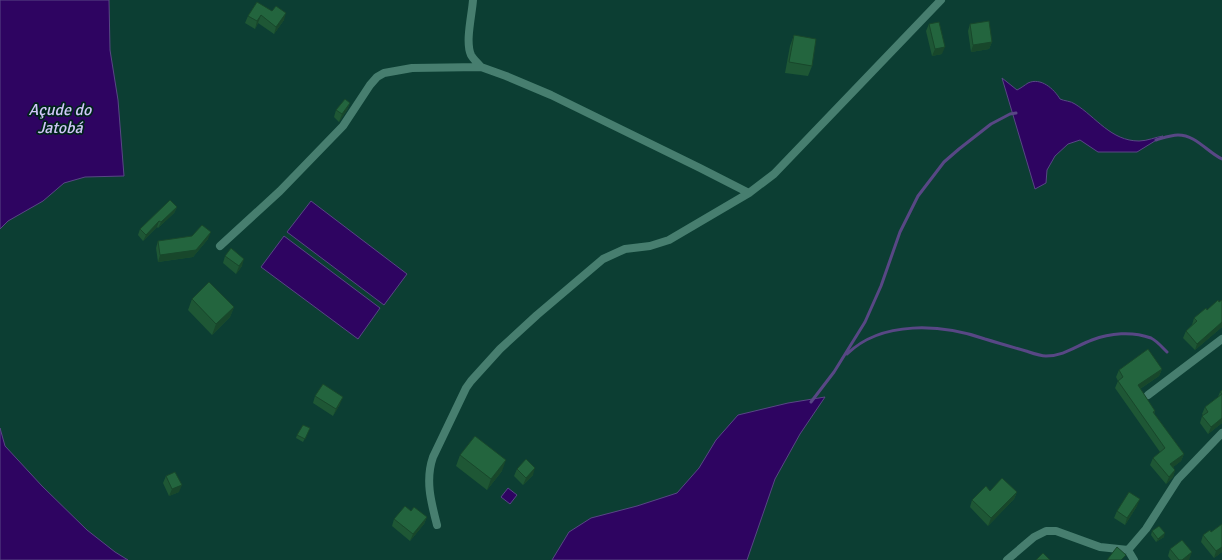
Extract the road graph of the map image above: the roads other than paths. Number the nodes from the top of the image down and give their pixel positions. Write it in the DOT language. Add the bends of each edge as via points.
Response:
graph roads {
  1 [pos="473,0"];
  2 [pos="941,0"];
  3 [pos="482,67"];
  4 [pos="749,193"];
  5 [pos="220,246"];
  6 [pos="1222,339"];
  7 [pos="1148,395"];
  8 [pos="1222,433"];
  9 [pos="437,525"];
  10 [pos="1128,550"];
  11 [pos="1007,560"];
  12 [pos="1134,560"];
  1 -- 3 [label="street" via="468,43 471,57"];
  2 -- 4 [label="street" via="774,174"];
  3 -- 4 [label="street" via="551,96"];
  3 -- 5 [label="street" via="412,68 384,73 377,77 343,126 280,191"];
  4 -- 9 [label="street" via="669,240 650,246 625,249 603,259 537,315 479,372 466,388 430,467 428,479"];
  6 -- 7 [label="street"];
  8 -- 10 [label="street" via="1178,479 1146,529"];
  10 -- 11 [label="street" via="1100,547 1056,531 1034,537"];
  10 -- 12 [label="street"];
}
